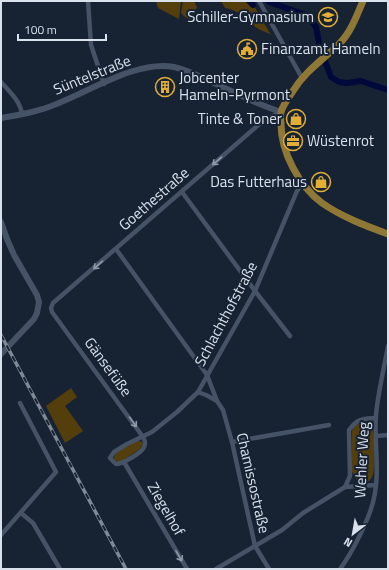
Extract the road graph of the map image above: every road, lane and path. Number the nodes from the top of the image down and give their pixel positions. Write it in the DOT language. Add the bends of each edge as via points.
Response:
graph roads {
  1 [pos="88,1"];
  2 [pos="259,1"];
  3 [pos="363,1"];
  4 [pos="302,78"];
  5 [pos="1,82"];
  6 [pos="104,84"];
  7 [pos="281,112"];
  8 [pos="22,114"];
  9 [pos="1,118"];
  10 [pos="303,183"];
  11 [pos="182,192"];
  12 [pos="1,222"];
  13 [pos="388,234"];
  14 [pos="116,250"];
  15 [pos="254,291"];
  16 [pos="52,312"];
  17 [pos="290,336"];
  18 [pos="388,346"];
  19 [pos="1,354"];
  20 [pos="207,375"];
  21 [pos="198,392"];
  22 [pos="217,401"];
  23 [pos="20,403"];
  24 [pos="376,418"];
  25 [pos="328,425"];
  26 [pos="388,435"];
  27 [pos="377,436"];
  28 [pos="144,437"];
  29 [pos="232,442"];
  30 [pos="124,462"];
  31 [pos="376,485"];
  32 [pos="345,487"];
  33 [pos="21,513"];
  34 [pos="1,535"];
  35 [pos="255,546"];
  36 [pos="342,568"];
  37 [pos="60,569"];
  38 [pos="187,569"];
  39 [pos="216,569"];
  40 [pos="269,569"];
  1 -- 6 [label="street" via="91,45"];
  2 -- 4 [label="street"];
  3 -- 4 [label="main road" via="354,23 341,42"];
  4 -- 7 [label="main road"];
  5 -- 8 [label="street" via="21,107"];
  6 -- 7 [label="main road, Süntelstraße" via="130,72 164,66 190,72 262,106"];
  6 -- 8 [label="main road, Süntelstraße" via="38,111"];
  7 -- 10 [label="main road" via="284,150"];
  7 -- 11 [label="street, Goethestraße, one-way" via="264,120"];
  8 -- 9 [label="main road, Süntelstraße"];
  10 -- 13 [label="main road" via="330,208"];
  10 -- 15 [label="street, Schlachthofstraße" via="297,190"];
  11 -- 14 [label="street, Goethestraße"];
  11 -- 15 [label="street"];
  12 -- 19 [label="main road" via="39,302 34,319"];
  14 -- 16 [label="street, Goethestraße, one-way" via="53,304"];
  14 -- 20 [label="street, Chamissostraße"];
  15 -- 17 [label="street"];
  15 -- 20 [label="street, Schlachthofstraße"];
  16 -- 28 [label="street, Gänsefüße, one-way"];
  18 -- 24 [label="street, Wehler Weg"];
  20 -- 21 [label="street, Schlachthofstraße"];
  20 -- 22 [label="street, Chamissostraße"];
  21 -- 22 [label="street"];
  21 -- 28 [label="street, Schlachthofstraße"];
  22 -- 29 [label="street, Chamissostraße" via="223,410"];
  23 -- 33 [label="street" via="56,472"];
  24 -- 27 [label="street, Wehler Weg"];
  24 -- 32 [label="street" via="360,419 349,430 350,476"];
  25 -- 29 [label="street"];
  26 -- 27 [label="street"];
  27 -- 31 [label="street, Wehler Weg"];
  28 -- 30 [label="street" via="143,449"];
  28 -- 30 [label="street" via="137,438 111,454 110,458 116,464"];
  29 -- 35 [label="street, Chamissostraße"];
  30 -- 38 [label="street, Ziegelhof, one-way"];
  31 -- 32 [label="street"];
  31 -- 36 [label="street, Wehler Weg" via="371,511"];
  32 -- 35 [label="street"];
  33 -- 34 [label="street"];
  33 -- 37 [label="street" via="33,523"];
  35 -- 39 [label="street"];
  35 -- 40 [label="street, Chamissostraße"];
}
